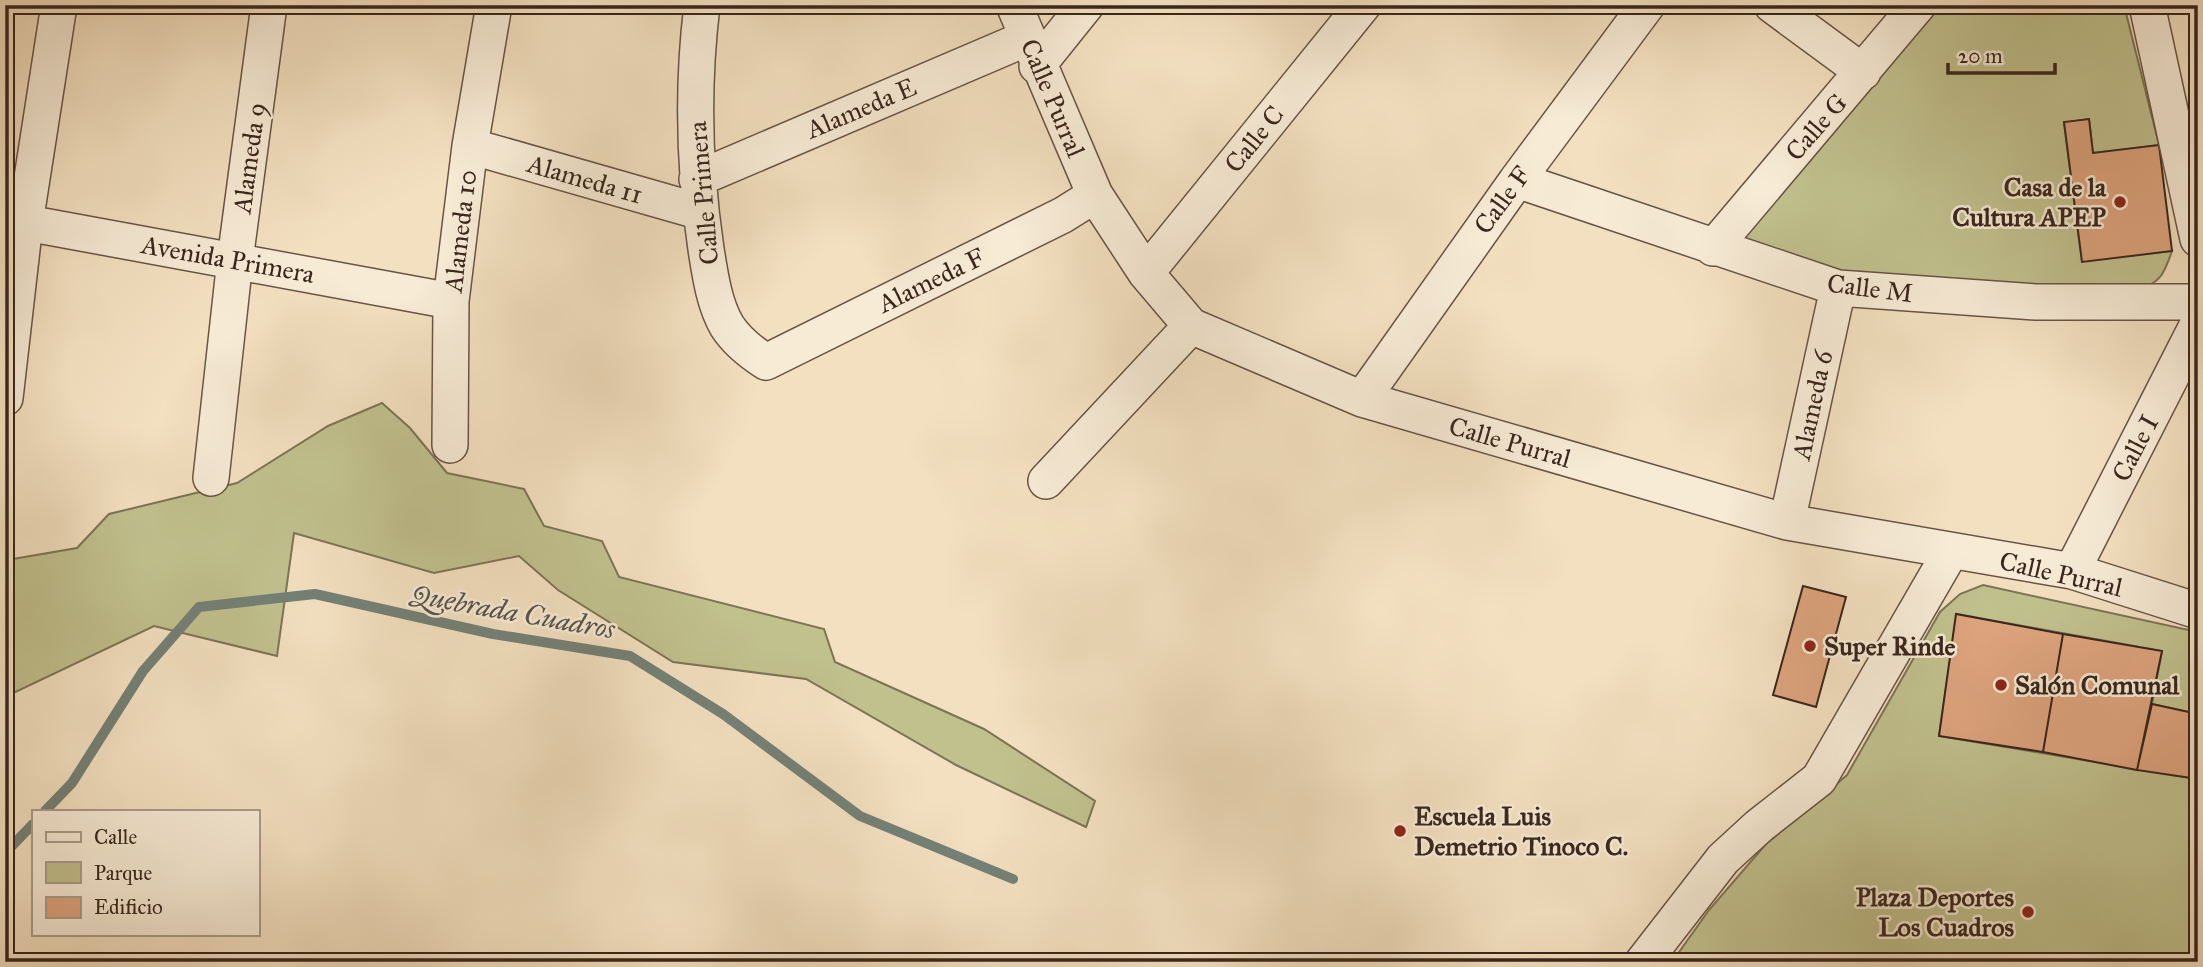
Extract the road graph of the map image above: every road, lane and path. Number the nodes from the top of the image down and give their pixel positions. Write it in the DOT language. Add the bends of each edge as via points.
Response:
graph roads {
  1 [pos="59,5"];
  2 [pos="269,5"];
  3 [pos="702,5"];
  4 [pos="1014,5"];
  5 [pos="1086,5"];
  6 [pos="1363,5"];
  7 [pos="1647,5"];
  8 [pos="1772,5"];
  9 [pos="1918,5"];
  10 [pos="2147,5"];
  11 [pos="493,12"];
  12 [pos="1032,52"];
  13 [pos="1863,72"];
  14 [pos="470,146"];
  15 [pos="1517,180"];
  16 [pos="699,195"];
  17 [pos="1095,195"];
  18 [pos="15,221"];
  19 [pos="2198,239"];
  20 [pos="1713,248"];
  21 [pos="235,260"];
  22 [pos="1146,273"];
  23 [pos="1838,288"];
  24 [pos="451,301"];
  25 [pos="2198,302"];
  26 [pos="2198,324"];
  27 [pos="1191,326"];
  28 [pos="766,362"];
  29 [pos="5,397"];
  30 [pos="1362,399"];
  31 [pos="450,445"];
  32 [pos="211,478"];
  33 [pos="1046,481"];
  34 [pos="1787,522"];
  35 [pos="1951,551"];
  36 [pos="2072,571"];
  37 [pos="2198,611"];
  38 [pos="1643,962"];
  1 -- 18 [label="street"];
  2 -- 21 [label="street, Alameda 9"];
  3 -- 16 [label="street, Calle Primera" via="695,62"];
  4 -- 12 [label="street, Calle Purral"];
  5 -- 12 [label="street"];
  6 -- 22 [label="street, Calle C"];
  7 -- 15 [label="street, Calle F"];
  8 -- 13 [label="street"];
  9 -- 13 [label="street, Calle G"];
  10 -- 19 [label="street"];
  11 -- 14 [label="street, Alameda 10"];
  12 -- 16 [label="street, Alameda E"];
  12 -- 17 [label="street, Calle Purral"];
  13 -- 20 [label="street, Calle G"];
  14 -- 16 [label="street, Alameda 11"];
  14 -- 24 [label="street, Alameda 10"];
  15 -- 20 [label="street, Calle M"];
  15 -- 30 [label="street, Calle F"];
  16 -- 28 [label="street, Calle Primera" via="712,286 727,326"];
  17 -- 22 [label="street, Calle Purral"];
  17 -- 28 [label="street, Alameda F"];
  18 -- 21 [label="street, Avenida Primera"];
  18 -- 29 [label="street"];
  20 -- 23 [label="street, Calle M"];
  21 -- 24 [label="street, Avenida Primera"];
  21 -- 32 [label="street, Alameda 9"];
  22 -- 27 [label="street, Calle Purral"];
  23 -- 25 [label="street, Calle M" via="2036,302"];
  23 -- 34 [label="street, Alameda 6"];
  24 -- 31 [label="street, Alameda 10"];
  26 -- 36 [label="street, Calle I"];
  27 -- 30 [label="street, Calle Purral"];
  27 -- 33 [label="street"];
  30 -- 34 [label="street, Calle Purral"];
  34 -- 35 [label="street, Calle Purral"];
  35 -- 36 [label="street, Calle Purral"];
  35 -- 38 [label="street" via="1819,779 1723,859"];
  36 -- 37 [label="street, Calle Purral"];
}
